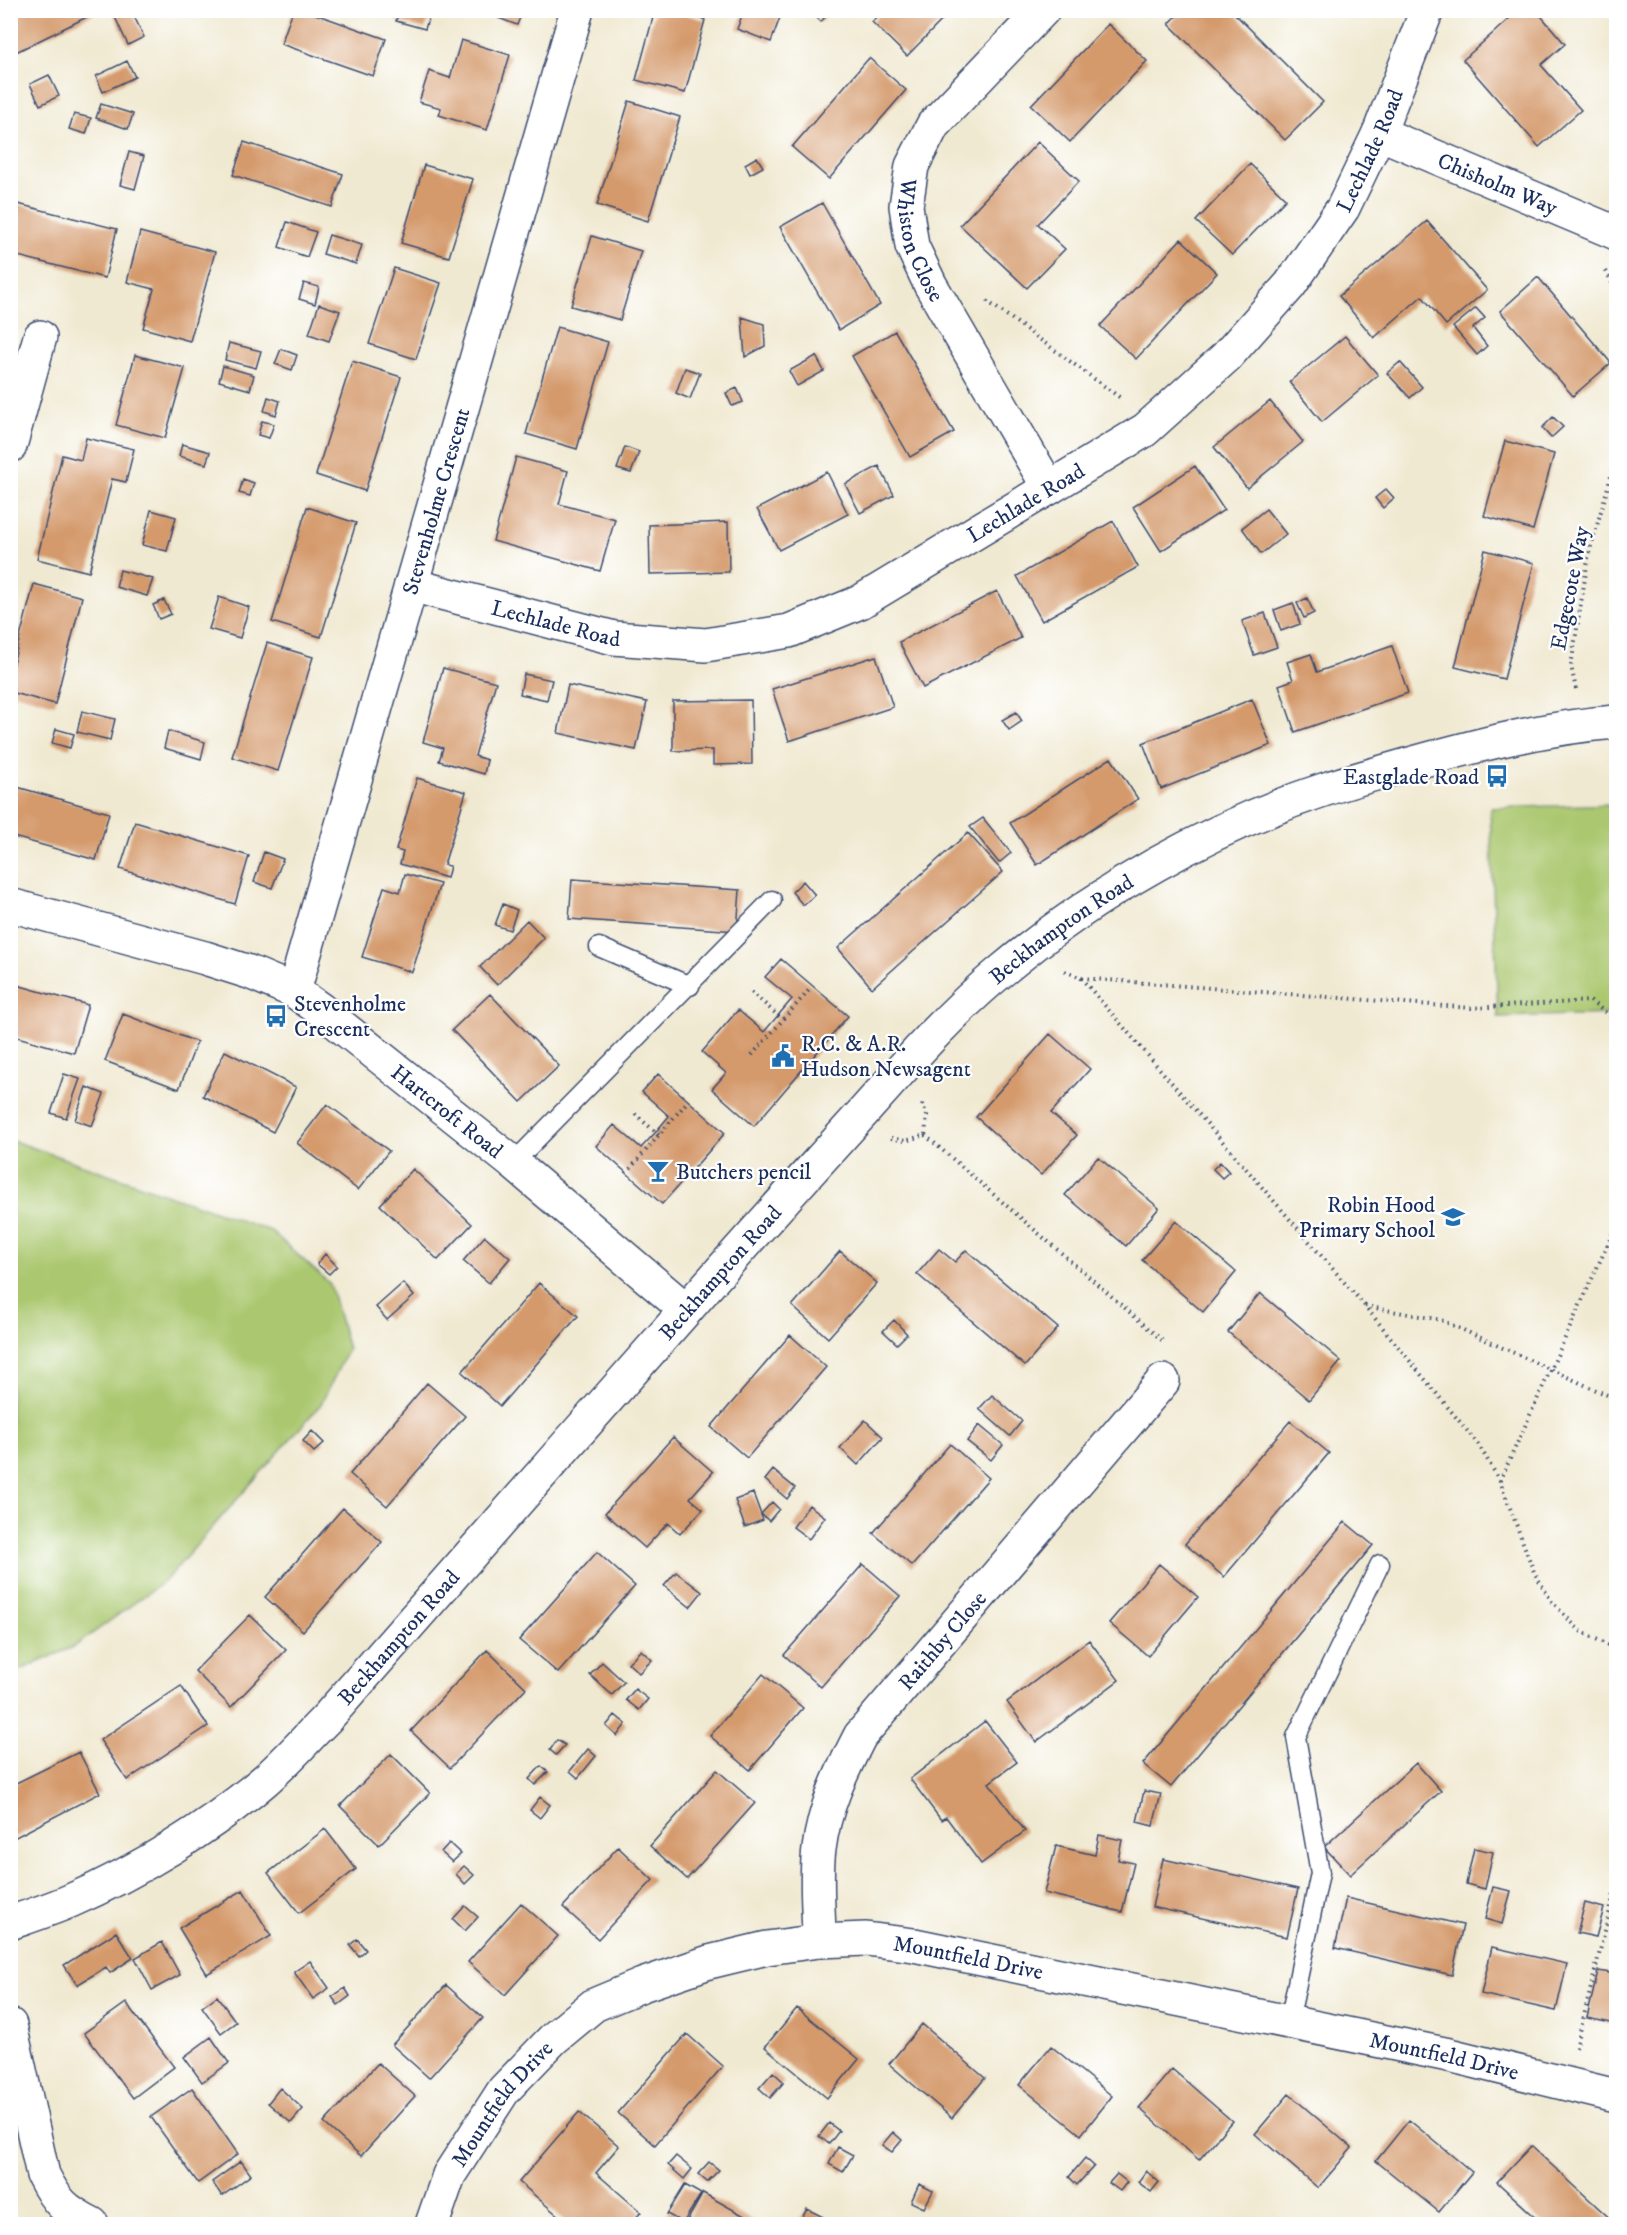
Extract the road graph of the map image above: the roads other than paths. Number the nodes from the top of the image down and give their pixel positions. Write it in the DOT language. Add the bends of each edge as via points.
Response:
graph roads {
  1 [pos="577,10"];
  2 [pos="1042,10"];
  3 [pos="1427,10"];
  4 [pos="1379,133"];
  5 [pos="1617,233"];
  6 [pos="40,337"];
  7 [pos="10,446"];
  8 [pos="1049,488"];
  9 [pos="411,585"];
  10 [pos="1617,722"];
  11 [pos="772,900"];
  12 [pos="10,905"];
  13 [pos="599,947"];
  14 [pos="690,986"];
  15 [pos="294,991"];
  16 [pos="513,1163"];
  17 [pos="686,1310"];
  18 [pos="1163,1381"];
  19 [pos="1380,1564"];
  20 [pos="10,1923"];
  21 [pos="819,1941"];
  22 [pos="1289,2022"];
  23 [pos="10,2025"];
  24 [pos="1617,2096"];
  25 [pos="82,2219"];
  26 [pos="432,2224"];
  1 -- 9 [label="street, Stevenholme Crescent"];
  2 -- 8 [label="street, Whiston Close" via="933,125 912,166 906,206 912,246 930,284"];
  3 -- 4 [label="street, Lechlade Road"];
  4 -- 5 [label="street, Chisholm Way"];
  4 -- 8 [label="street, Lechlade Road" via="1343,208 1290,285 1226,357 1144,430"];
  6 -- 7 [label="street"];
  8 -- 9 [label="street, Lechlade Road" via="860,602 789,631 706,645 614,638"];
  9 -- 15 [label="street, Stevenholme Crescent"];
  10 -- 17 [label="street, Beckhampton Road" via="1583,724 1511,738 1326,789 1217,833 1098,900 996,975 929,1039"];
  11 -- 14 [label="lane"];
  12 -- 15 [label="street, Hartcroft Road" via="206,958"];
  13 -- 14 [label="lane"];
  14 -- 16 [label="lane"];
  15 -- 16 [label="street, Hartcroft Road"];
  16 -- 17 [label="street, Hartcroft Road"];
  17 -- 20 [label="street, Beckhampton Road" via="326,1719 264,1781 193,1833 127,1872 70,1901"];
  18 -- 21 [label="street, Raithby Close" via="860,1737 827,1808 819,1850"];
  19 -- 22 [label="lane" via="1296,1737 1320,1873"];
  21 -- 22 [label="street, Mountfield Drive" via="866,1939 914,1945"];
  21 -- 26 [label="street, Mountfield Drive" via="709,1962 594,2005 553,2039 504,2090 449,2175"];
  22 -- 24 [label="street, Mountfield Drive" via="1449,2055"];
  23 -- 25 [label="street" via="43,2175 54,2197"];
}
